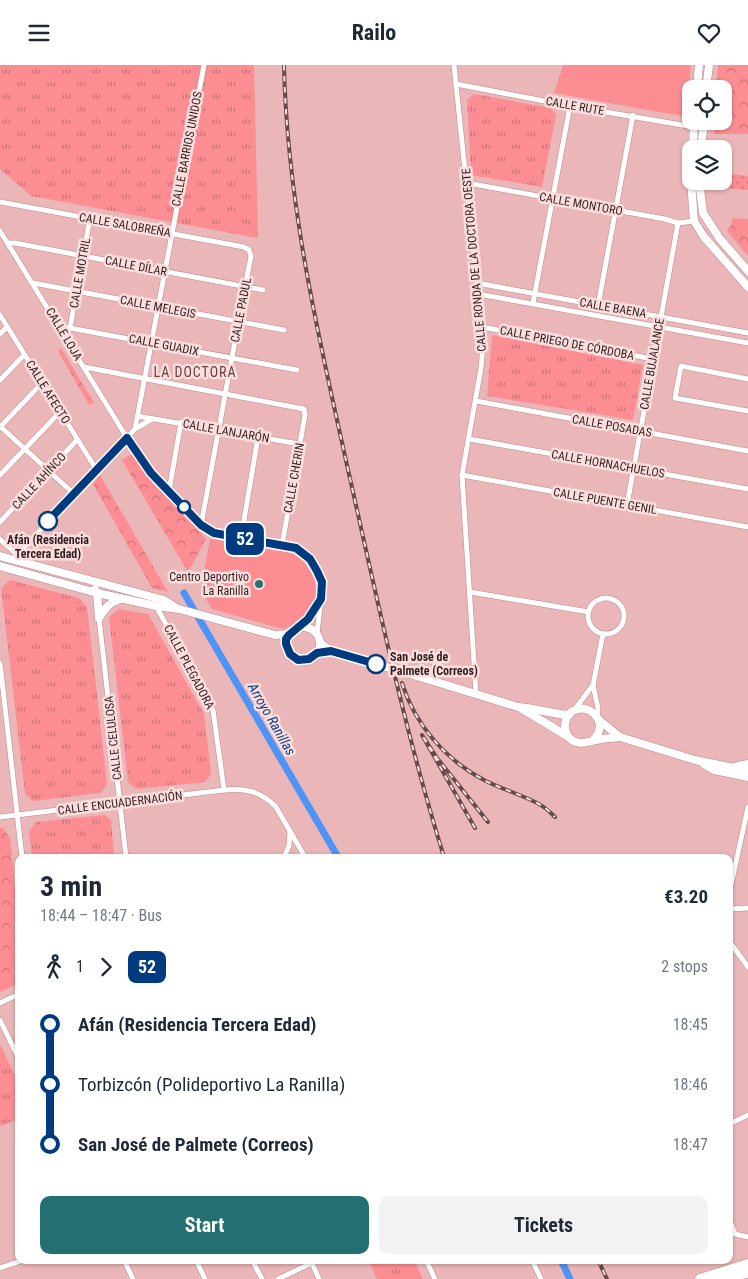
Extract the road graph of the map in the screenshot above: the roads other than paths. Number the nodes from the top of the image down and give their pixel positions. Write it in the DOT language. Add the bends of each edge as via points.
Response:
graph roads {
  1 [pos="204,65"];
  2 [pos="454,65"];
  3 [pos="699,65"];
  4 [pos="708,65"];
  5 [pos="698,80"];
  6 [pos="707,80"];
  7 [pos="456,84"];
  8 [pos="570,106"];
  9 [pos="632,115"];
  10 [pos="682,122"];
  11 [pos="466,183"];
  12 [pos="692,190"];
  13 [pos="700,190"];
  14 [pos="552,199"];
  15 [pos="0,202"];
  16 [pos="615,210"];
  17 [pos="90,219"];
  18 [pos="694,221"];
  19 [pos="678,223"];
  20 [pos="0,231"];
  21 [pos="171,233"];
  22 [pos="8,243"];
  23 [pos="250,250"];
  24 [pos="84,257"];
  25 [pos="748,271"];
  26 [pos="164,272"];
  27 [pos="33,283"];
  28 [pos="477,283"];
  29 [pos="245,287"];
  30 [pos="748,287"];
  31 [pos="263,290"];
  32 [pos="77,292"];
  33 [pos="478,294"];
  34 [pos="535,294"];
  35 [pos="534,303"];
  36 [pos="598,305"];
  37 [pos="157,307"];
  38 [pos="0,315"];
  39 [pos="661,317"];
  40 [pos="238,322"];
  41 [pos="59,326"];
  42 [pos="7,327"];
  43 [pos="659,327"];
  44 [pos="70,328"];
  45 [pos="481,328"];
  46 [pos="284,330"];
  47 [pos="748,333"];
  48 [pos="0,334"];
  49 [pos="150,342"];
  50 [pos="748,343"];
  51 [pos="24,355"];
  52 [pos="232,358"];
  53 [pos="653,359"];
  54 [pos="84,367"];
  55 [pos="297,370"];
  56 [pos="144,378"];
  57 [pos="748,379"];
  58 [pos="0,380"];
  59 [pos="42,383"];
  60 [pos="226,393"];
  61 [pos="476,401"];
  62 [pos="748,411"];
  63 [pos="60,412"];
  64 [pos="137,416"];
  65 [pos="152,419"];
  66 [pos="181,423"];
  67 [pos="0,426"];
  68 [pos="135,429"];
  69 [pos="219,430"];
  70 [pos="640,431"];
  71 [pos="258,437"];
  72 [pos="127,438"];
  73 [pos="469,439"];
  74 [pos="77,440"];
  75 [pos="299,444"];
  76 [pos="25,449"];
  77 [pos="748,451"];
  78 [pos="633,468"];
  79 [pos="96,469"];
  80 [pos="48,470"];
  81 [pos="0,475"];
  82 [pos="462,475"];
  83 [pos="748,489"];
  84 [pos="168,491"];
  85 [pos="73,493"];
  86 [pos="627,505"];
  87 [pos="0,522"];
  88 [pos="201,525"];
  89 [pos="748,527"];
  90 [pos="241,538"];
  91 [pos="0,539"];
  92 [pos="282,545"];
  93 [pos="0,556"];
  94 [pos="16,557"];
  95 [pos="1,566"];
  96 [pos="91,580"];
  97 [pos="470,592"];
  98 [pos="97,593"];
  99 [pos="120,599"];
  100 [pos="321,599"];
  101 [pos="156,606"];
  102 [pos="179,609"];
  103 [pos="589,612"];
  104 [pos="99,618"];
  105 [pos="300,627"];
  106 [pos="603,633"];
  107 [pos="317,634"];
  108 [pos="275,635"];
  109 [pos="289,635"];
  110 [pos="320,643"];
  111 [pos="286,644"];
  112 [pos="331,651"];
  113 [pos="317,653"];
  114 [pos="0,663"];
  115 [pos="593,685"];
  116 [pos="476,694"];
  117 [pos="518,707"];
  118 [pos="571,713"];
  119 [pos="598,718"];
  120 [pos="569,737"];
  121 [pos="620,737"];
  122 [pos="592,741"];
  123 [pos="695,759"];
  124 [pos="748,764"];
  125 [pos="732,767"];
  126 [pos="748,771"];
  127 [pos="748,777"];
  128 [pos="224,790"];
  129 [pos="120,803"];
  130 [pos="748,807"];
  131 [pos="18,815"];
  132 [pos="0,817"];
  133 [pos="290,831"];
  134 [pos="22,854"];
  135 [pos="126,854"];
  136 [pos="285,854"];
  137 [pos="304,854"];
  138 [pos="733,876"];
  139 [pos="748,908"];
  140 [pos="733,909"];
  141 [pos="733,946"];
  142 [pos="748,967"];
  143 [pos="15,996"];
  144 [pos="0,1003"];
  145 [pos="0,1020"];
  146 [pos="15,1051"];
  147 [pos="748,1115"];
  148 [pos="733,1122"];
  149 [pos="733,1228"];
  150 [pos="748,1237"];
  151 [pos="15,1263"];
  152 [pos="126,1264"];
  153 [pos="198,1264"];
  154 [pos="254,1264"];
  155 [pos="307,1264"];
  156 [pos="312,1264"];
  157 [pos="428,1264"];
  158 [pos="534,1264"];
  159 [pos="748,1264"];
  160 [pos="0,1268"];
  161 [pos="748,1273"];
  162 [pos="133,1279"];
  163 [pos="205,1279"];
  164 [pos="262,1279"];
  165 [pos="278,1279"];
  166 [pos="319,1279"];
  167 [pos="435,1279"];
  168 [pos="541,1279"];
  169 [pos="700,1279"];
  170 [pos="714,1279"];
  1 -- 21 [label="street, CALLE BARRIOS UNIDOS"];
  2 -- 7 [label="street, CALLE RONDA DE LA DOCTORA OESTE"];
  3 -- 5 [label="street"];
  4 -- 6 [label="street"];
  7 -- 8 [label="street, CALLE RUTE"];
  7 -- 11 [label="street, CALLE RONDA DE LA DOCTORA OESTE"];
  8 -- 9 [label="street, CALLE RUTE"];
  8 -- 14 [label="street"];
  9 -- 10 [label="street, CALLE RUTE"];
  9 -- 16 [label="street"];
  11 -- 14 [label="street, CALLE MONTORO"];
  11 -- 28 [label="street, CALLE RONDA DE LA DOCTORA OESTE"];
  12 -- 18 [label="street"];
  13 -- 25 [label="street" via="703,213 720,239"];
  14 -- 16 [label="street, CALLE MONTORO"];
  14 -- 34 [label="street"];
  15 -- 17 [label="street, CALLE SALOBREÑA"];
  16 -- 19 [label="street, CALLE MONTORO"];
  16 -- 36 [label="street"];
  17 -- 21 [label="street, CALLE SALOBREÑA"];
  17 -- 24 [label="street, CALLE MOTRIL"];
  18 -- 19 [label="street, CALLE MONTORO"];
  18 -- 30 [label="street"];
  19 -- 39 [label="street, CALLE BUJALANCE"];
  20 -- 22 [label="street, CALLE LOJA"];
  21 -- 23 [label="street, CALLE SALOBREÑA"];
  21 -- 26 [label="street, CALLE BARRIOS UNIDOS"];
  22 -- 24 [label="street, CALLE DÍLAR"];
  22 -- 27 [label="street, CALLE LOJA"];
  23 -- 29 [label="street, CALLE PADUL"];
  24 -- 26 [label="street, CALLE DÍLAR"];
  24 -- 32 [label="street, CALLE MOTRIL"];
  26 -- 29 [label="street, CALLE DÍLAR"];
  26 -- 37 [label="street, CALLE BARRIOS UNIDOS"];
  27 -- 32 [label="street, CALLE MELEGIS"];
  27 -- 41 [label="street, CALLE LOJA"];
  28 -- 33 [label="street, CALLE RONDA DE LA DOCTORA OESTE"];
  28 -- 34 [label="street, CALLE BAENA"];
  29 -- 31 [label="street, CALLE DÍLAR"];
  29 -- 40 [label="street, CALLE PADUL"];
  32 -- 37 [label="street, CALLE MELEGIS"];
  32 -- 44 [label="street, CALLE MOTRIL"];
  33 -- 35 [label="street, CALLE BAENA"];
  33 -- 45 [label="street, CALLE RONDA DE LA DOCTORA OESTE"];
  34 -- 35 [label="street"];
  34 -- 36 [label="street, CALLE BAENA"];
  35 -- 43 [label="street, CALLE BAENA"];
  36 -- 39 [label="street, CALLE BAENA"];
  37 -- 40 [label="street, CALLE MELEGIS"];
  37 -- 49 [label="street, CALLE BARRIOS UNIDOS"];
  38 -- 42 [label="street, CALLE AFECTO"];
  39 -- 43 [label="street, CALLE BUJALANCE"];
  39 -- 47 [label="street, CALLE BAENA"];
  40 -- 46 [label="street, CALLE MELEGIS"];
  40 -- 52 [label="street, CALLE PADUL"];
  41 -- 44 [label="street, CALLE GUADIX"];
  41 -- 54 [label="street, CALLE LOJA"];
  42 -- 48 [label="street"];
  42 -- 51 [label="street, CALLE AFECTO"];
  43 -- 50 [label="street, CALLE BAENA"];
  43 -- 53 [label="street, CALLE BUJALANCE"];
  44 -- 49 [label="street, CALLE GUADIX"];
  45 -- 53 [label="street, CALLE PRIEGO DE CÓRDOBA"];
  45 -- 61 [label="street, CALLE RONDA DE LA DOCTORA OESTE" via="483,357"];
  49 -- 52 [label="street, CALLE GUADIX"];
  49 -- 56 [label="street, CALLE BARRIOS UNIDOS"];
  51 -- 58 [label="street"];
  51 -- 59 [label="street, CALLE AFECTO"];
  52 -- 55 [label="street, CALLE GUADIX"];
  52 -- 60 [label="street, CALLE PADUL"];
  53 -- 70 [label="street, CALLE BUJALANCE"];
  54 -- 56 [label="street"];
  54 -- 72 [label="street, CALLE LOJA"];
  56 -- 60 [label="street"];
  56 -- 64 [label="street, CALLE BARRIOS UNIDOS"];
  57 -- 62 [label="street" via="681,366 675,398"];
  59 -- 63 [label="street, CALLE AFECTO"];
  59 -- 67 [label="street"];
  60 -- 69 [label="street, CALLE PADUL"];
  60 -- 75 [label="street, CALLE CHERIN" via="302,408 305,411"];
  61 -- 70 [label="street, CALLE POSADAS"];
  61 -- 73 [label="street, CALLE RONDA DE LA DOCTORA OESTE"];
  63 -- 74 [label="street, CALLE AFECTO"];
  63 -- 76 [label="street"];
  64 -- 65 [label="street, CALLE LANJARÓN"];
  64 -- 68 [label="street, CALLE BARRIOS UNIDOS"];
  65 -- 66 [label="street, CALLE LANJARÓN"];
  65 -- 68 [label="street"];
  66 -- 69 [label="street, CALLE LANJARÓN"];
  66 -- 84 [label="street"];
  67 -- 76 [label="street"];
  68 -- 72 [label="street"];
  69 -- 71 [label="street, CALLE LANJARÓN"];
  69 -- 88 [label="street, CALLE PADUL"];
  70 -- 77 [label="street, CALLE POSADAS"];
  70 -- 78 [label="street, CALLE BUJALANCE"];
  71 -- 75 [label="street, CALLE LANJARÓN"];
  71 -- 90 [label="street"];
  72 -- 79 [label="street"];
  72 -- 84 [label="street, CALLE LOJA"];
  73 -- 78 [label="street, CALLE HORNACHUELOS"];
  73 -- 82 [label="street, CALLE RONDA DE LA DOCTORA OESTE"];
  74 -- 79 [label="street, CALLE AFECTO"];
  74 -- 80 [label="street, CALLE AHÍNCO"];
  75 -- 92 [label="street, CALLE CHERIN"];
  76 -- 80 [label="street"];
  76 -- 81 [label="street"];
  78 -- 83 [label="street, CALLE HORNACHUELOS"];
  78 -- 86 [label="street, CALLE BUJALANCE"];
  79 -- 85 [label="street"];
  80 -- 85 [label="street"];
  80 -- 87 [label="street, CALLE AHÍNCO"];
  82 -- 86 [label="street, CALLE PUENTE GENIL"];
  82 -- 97 [label="street, CALLE RONDA DE LA DOCTORA OESTE"];
  84 -- 88 [label="street, CALLE LOJA"];
  85 -- 94 [label="street"];
  86 -- 89 [label="street, CALLE PUENTE GENIL"];
  88 -- 90 [label="street" via="214,533"];
  90 -- 92 [label="street"];
  91 -- 94 [label="street"];
  92 -- 100 [label="street" via="296,548 310,559 322,582"];
  93 -- 94 [label="street"];
  94 -- 95 [label="street"];
  94 -- 96 [label="street"];
  95 -- 98 [label="street"];
  96 -- 98 [label="street"];
  96 -- 102 [label="street" via="164,600"];
  97 -- 103 [label="street"];
  97 -- 116 [label="street, CALLE RONDA DE LA DOCTORA OESTE"];
  98 -- 99 [label="street"];
  98 -- 104 [label="street"];
  99 -- 101 [label="street"];
  99 -- 104 [label="street" via="105,608"];
  100 -- 105 [label="street"];
  100 -- 107 [label="street"];
  101 -- 102 [label="street"];
  101 -- 128 [label="street, CALLE PLEGADORA" via="213,710"];
  102 -- 108 [label="street"];
  103 -- 106 [label="street" via="593,628"];
  103 -- 106 [label="street" via="600,599 612,599 620,605 624,615 621,625 614,632"];
  104 -- 129 [label="street, CALLE CELULOSA"];
  105 -- 107 [label="street" via="310,628"];
  105 -- 109 [label="street"];
  106 -- 115 [label="street"];
  107 -- 110 [label="street"];
  108 -- 109 [label="street"];
  108 -- 111 [label="street"];
  109 -- 111 [label="street"];
  110 -- 112 [label="street"];
  110 -- 113 [label="street"];
  111 -- 113 [label="street" via="290,654 298,660 309,659"];
  112 -- 113 [label="street"];
  112 -- 116 [label="street, bridge"];
  114 -- 131 [label="street"];
  115 -- 118 [label="street"];
  115 -- 119 [label="street"];
  116 -- 117 [label="street"];
  117 -- 118 [label="street" via="555,714"];
  117 -- 120 [label="street"];
  118 -- 119 [label="street" via="587,709"];
  118 -- 120 [label="street" via="565,727"];
  119 -- 121 [label="street"];
  119 -- 122 [label="street" via="599,733"];
  120 -- 122 [label="street" via="578,743"];
  121 -- 122 [label="street"];
  121 -- 123 [label="street"];
  123 -- 125 [label="street"];
  123 -- 127 [label="street" via="714,770"];
  124 -- 125 [label="street"];
  125 -- 126 [label="street"];
  128 -- 129 [label="street, CALLE ENCUADERNACIÓN"];
  128 -- 133 [label="street, CALLE ENCUADERNACIÓN" via="256,793 270,801"];
  129 -- 131 [label="street, CALLE ENCUADERNACIÓN"];
  129 -- 135 [label="street, CALLE CELULOSA"];
  130 -- 138 [label="street"];
  131 -- 132 [label="street, CALLE ENCUADERNACIÓN"];
  131 -- 134 [label="street"];
  133 -- 136 [label="street"];
  133 -- 137 [label="street"];
  139 -- 140 [label="street"];
  141 -- 142 [label="street"];
  143 -- 144 [label="street"];
  145 -- 146 [label="street"];
  147 -- 148 [label="street"];
  149 -- 150 [label="street" via="735,1233"];
  151 -- 160 [label="street"];
  152 -- 162 [label="street"];
  153 -- 163 [label="street"];
  154 -- 164 [label="street"];
  155 -- 165 [label="street"];
  156 -- 166 [label="street"];
  157 -- 167 [label="street"];
  158 -- 168 [label="street"];
  159 -- 169 [label="highway"];
  161 -- 170 [label="highway"];
}
